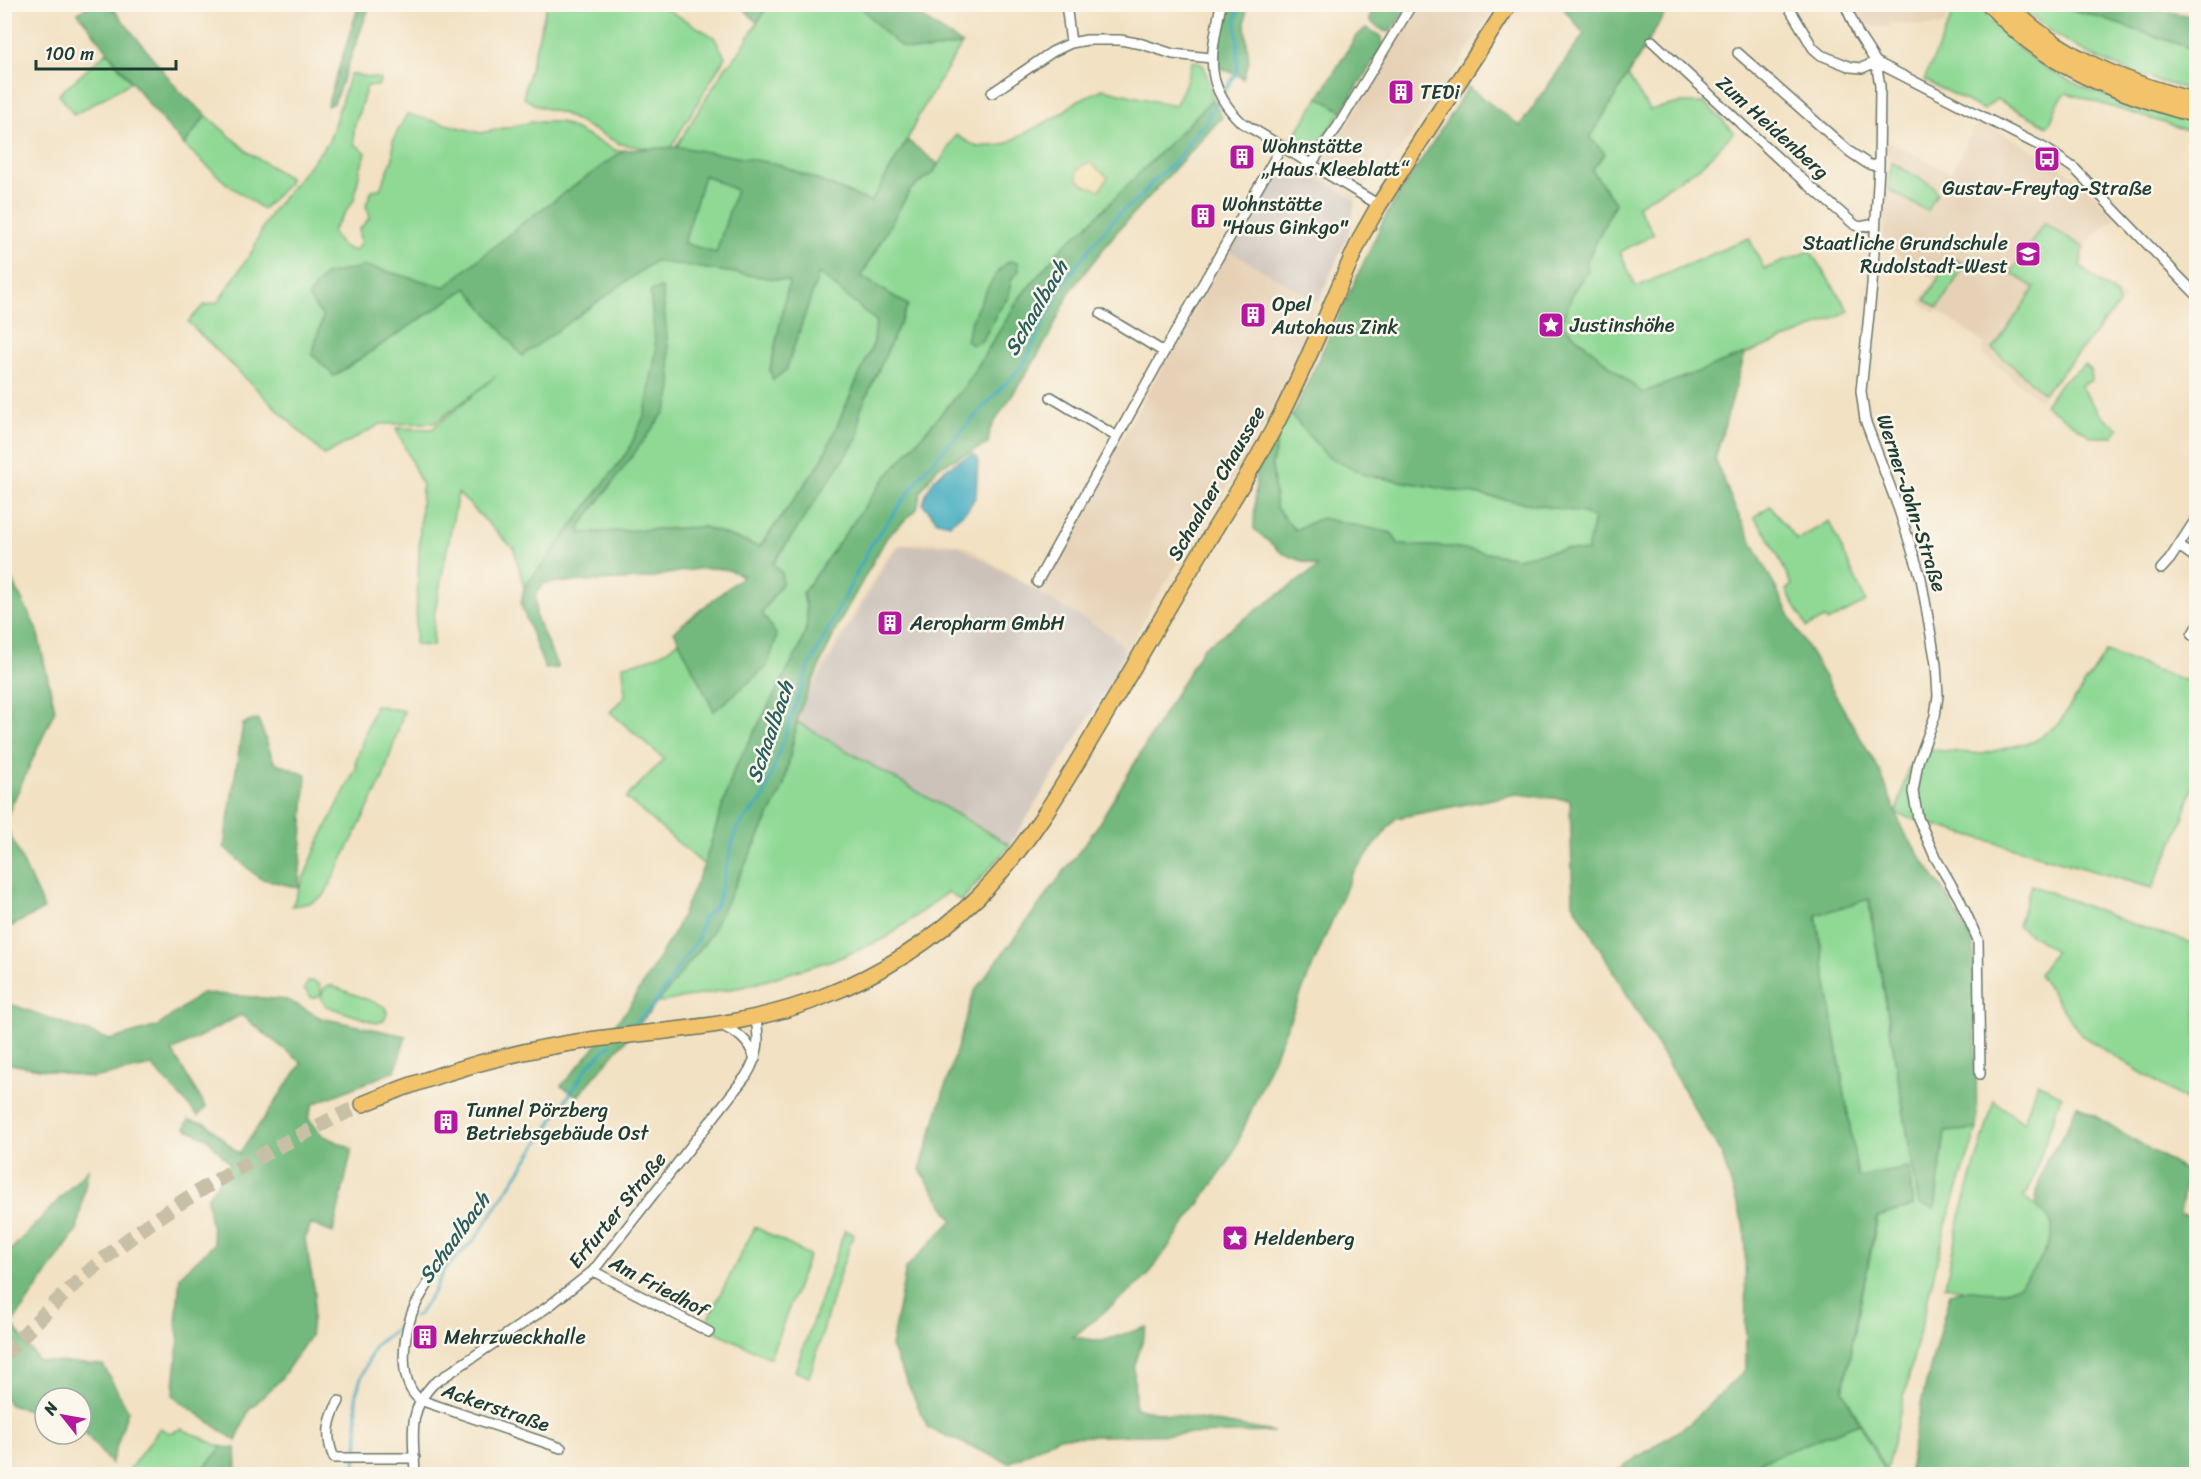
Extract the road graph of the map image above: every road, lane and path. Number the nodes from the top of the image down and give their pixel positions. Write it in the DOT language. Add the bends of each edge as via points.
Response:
graph roads {
  1 [pos="1066,4"];
  2 [pos="1221,4"];
  3 [pos="1413,4"];
  4 [pos="1509,4"];
  5 [pos="1787,4"];
  6 [pos="1845,4"];
  7 [pos="1989,4"];
  8 [pos="2007,4"];
  9 [pos="1652,41"];
  10 [pos="1071,43"];
  11 [pos="1738,53"];
  12 [pos="1211,58"];
  13 [pos="1876,62"];
  14 [pos="992,93"];
  15 [pos="2196,101"];
  16 [pos="2196,115"];
  17 [pos="1282,146"];
  18 [pos="1311,164"];
  19 [pos="1879,167"];
  20 [pos="1379,205"];
  21 [pos="1875,224"];
  22 [pos="2196,294"];
  23 [pos="1101,314"];
  24 [pos="1164,352"];
  25 [pos="1050,397"];
  26 [pos="1117,437"];
  27 [pos="2196,519"];
  28 [pos="2179,546"];
  29 [pos="2196,558"];
  30 [pos="2161,569"];
  31 [pos="1037,582"];
  32 [pos="755,1017"];
  33 [pos="720,1025"];
  34 [pos="755,1060"];
  35 [pos="1980,1074"];
  36 [pos="363,1104"];
  37 [pos="441,1263"];
  38 [pos="593,1271"];
  39 [pos="709,1332"];
  40 [pos="420,1400"];
  41 [pos="339,1401"];
  42 [pos="561,1448"];
  43 [pos="415,1458"];
  44 [pos="415,1474"];
  1 -- 10 [label="street"];
  2 -- 12 [label="street"];
  3 -- 18 [label="street"];
  4 -- 20 [label="main road, Schaalaer Chaussee"];
  5 -- 13 [label="street" via="1821,55 1851,67 1862,68"];
  6 -- 13 [label="street, Werner-John-Straße"];
  7 -- 16 [label="main road" via="2028,42 2060,64 2119,92"];
  8 -- 15 [label="main road" via="2043,36 2089,64 2130,82"];
  9 -- 21 [label="street, Zum Heidenberg" via="1855,225"];
  10 -- 12 [label="street" via="1120,40 1173,54"];
  10 -- 14 [label="street"];
  11 -- 19 [label="street, Zum Heidenberg" via="1850,152"];
  12 -- 17 [label="street" via="1216,87 1224,104 1241,122"];
  13 -- 19 [label="street, Werner-John-Straße" via="1880,86"];
  13 -- 22 [label="street" via="2046,149 2075,169"];
  17 -- 18 [label="street"];
  17 -- 24 [label="street"];
  18 -- 20 [label="street"];
  19 -- 21 [label="street, Werner-John-Straße"];
  20 -- 32 [label="main road, Schaalaer Chaussee" via="1276,424 1146,647 1022,845 980,895 914,951 820,998"];
  21 -- 35 [label="street, Werner-John-Straße" via="1861,391 1865,420 1921,578 1933,644 1938,696 1913,792 1918,818 1935,857 1978,940"];
  23 -- 24 [label="street"];
  24 -- 26 [label="street"];
  25 -- 26 [label="street"];
  26 -- 31 [label="street"];
  27 -- 28 [label="street"];
  28 -- 29 [label="street"];
  28 -- 30 [label="street"];
  32 -- 33 [label="main road, Schaalaer Chaussee"];
  32 -- 34 [label="street, Erfurter Straße" via="759,1038"];
  33 -- 34 [label="street" via="743,1038"];
  33 -- 36 [label="main road, Schaalaer Chaussee" via="520,1053 423,1079"];
  34 -- 38 [label="street, Erfurter Straße"];
  37 -- 40 [label="street" via="411,1316 404,1356 410,1392"];
  38 -- 39 [label="street, Am Friedhof"];
  38 -- 40 [label="street, Erfurter Straße" via="549,1306 433,1384"];
  40 -- 42 [label="street, Ackerstraße"];
  40 -- 43 [label="street" via="415,1410"];
  41 -- 43 [label="street" via="330,1416 328,1432 334,1458"];
  43 -- 44 [label="street"];
}
